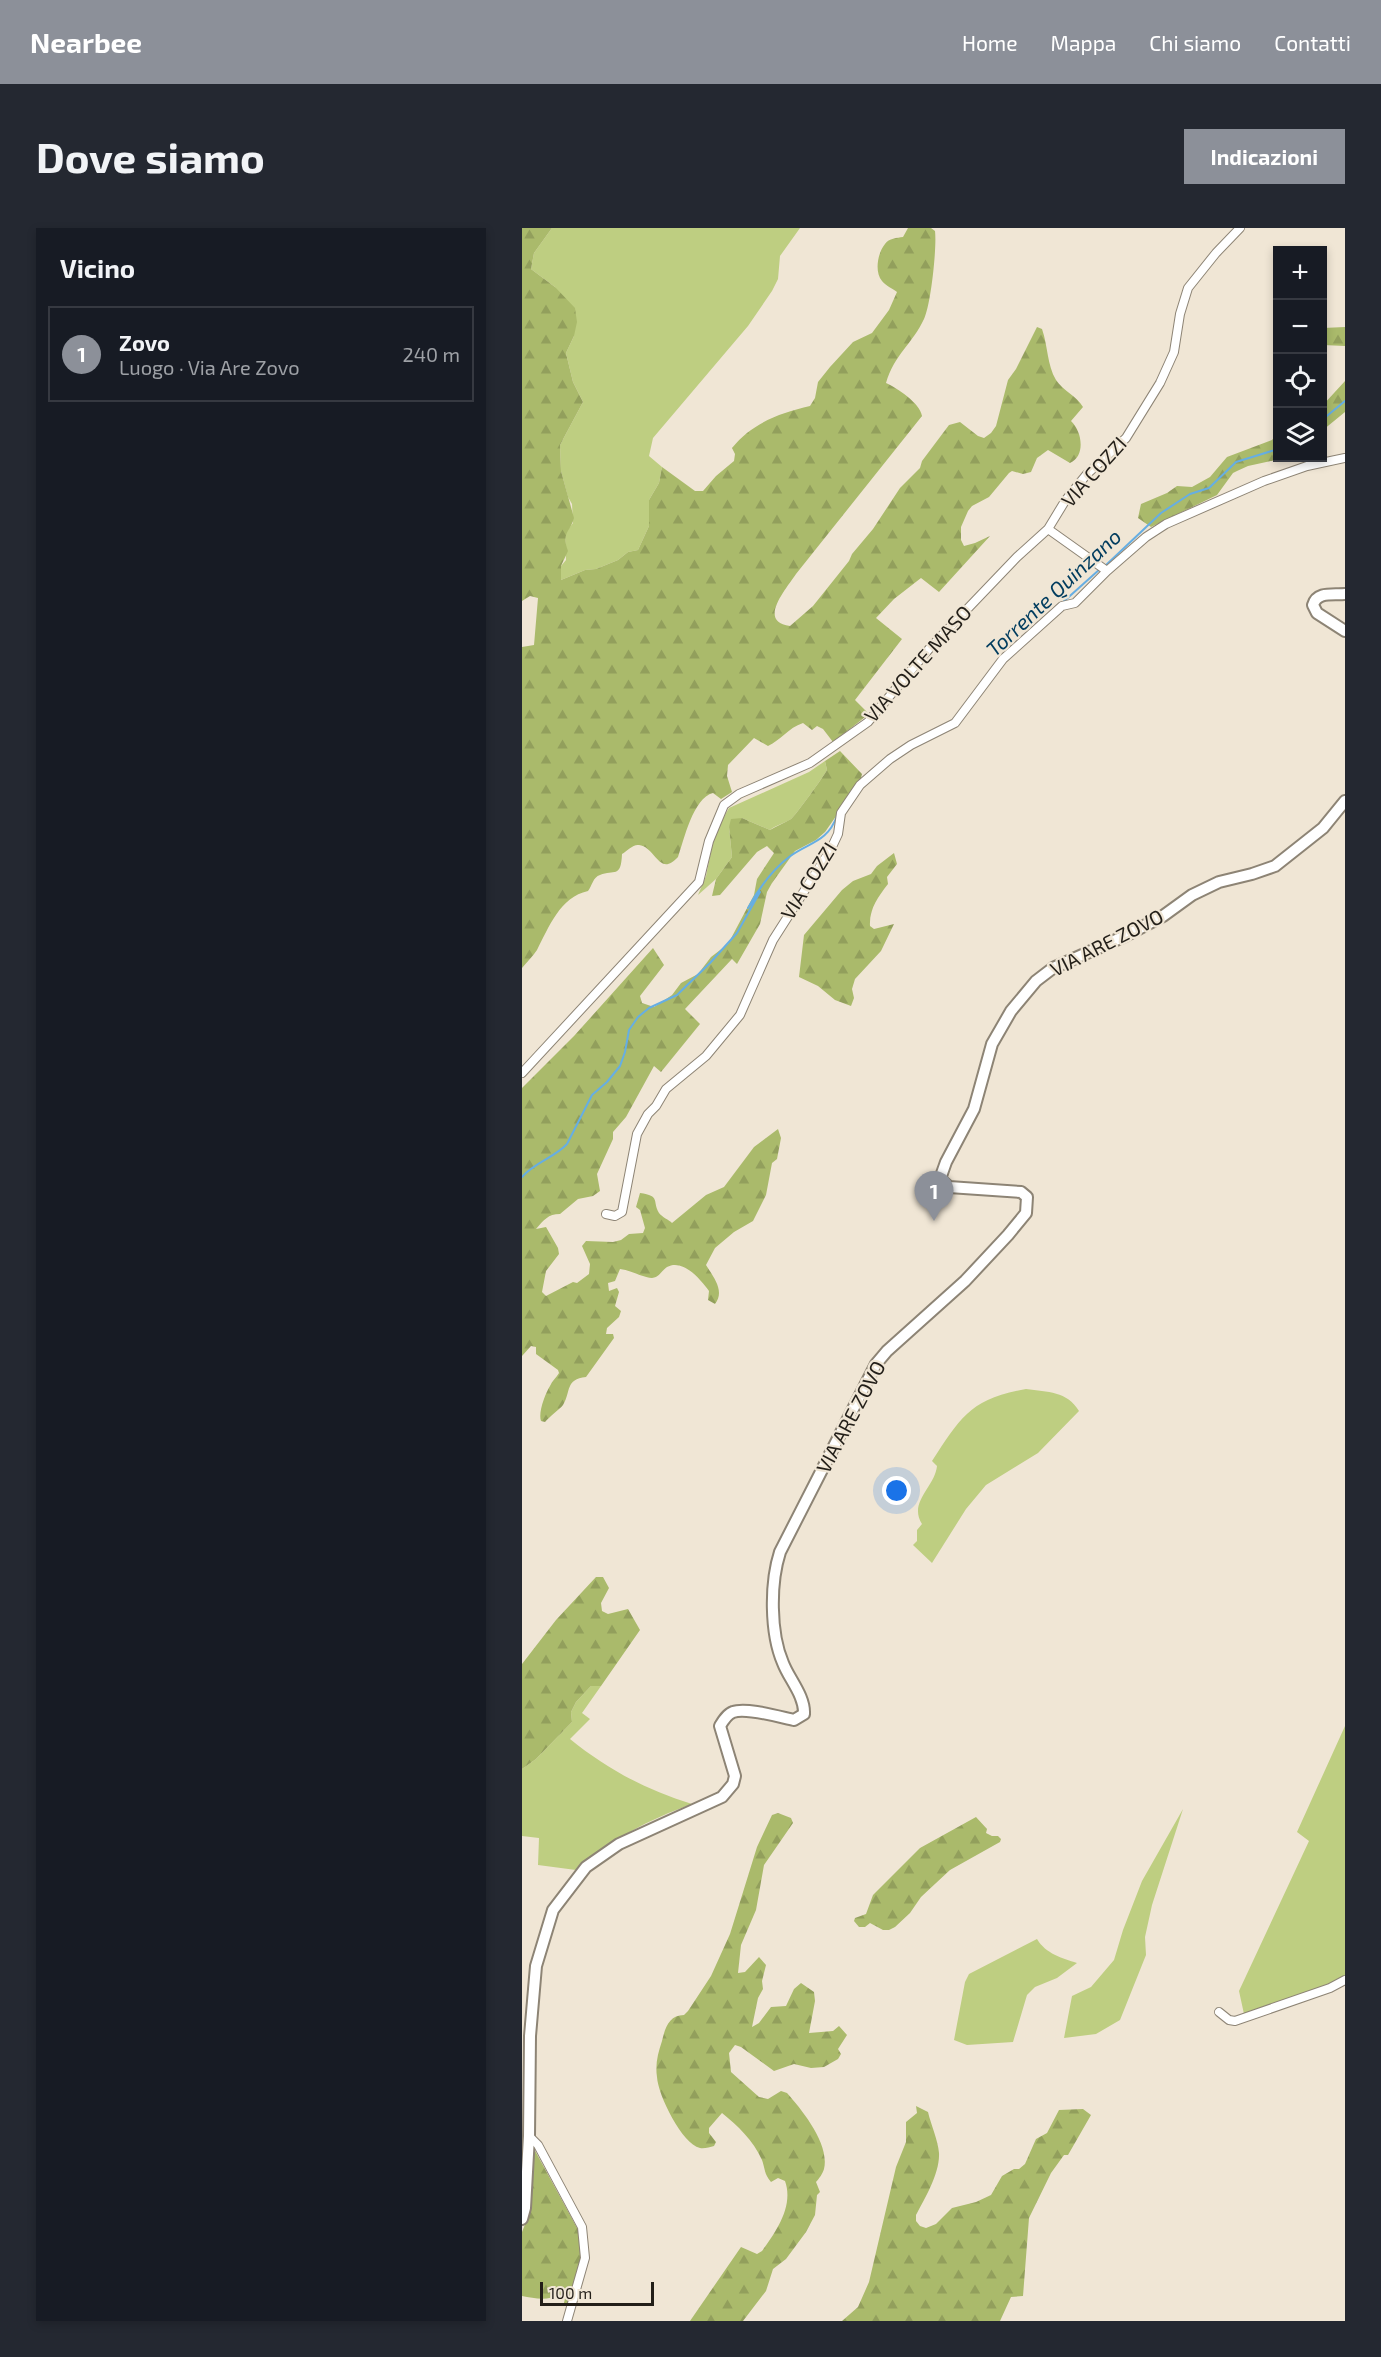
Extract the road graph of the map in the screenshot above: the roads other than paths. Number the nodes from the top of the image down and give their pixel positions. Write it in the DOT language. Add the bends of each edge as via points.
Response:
graph roads {
  1 [pos="1240,228"];
  2 [pos="1345,458"];
  3 [pos="1048,529"];
  4 [pos="1107,570"];
  5 [pos="1345,594"];
  6 [pos="1345,631"];
  7 [pos="1345,801"];
  8 [pos="522,1073"];
  9 [pos="606,1214"];
  10 [pos="1345,1980"];
  11 [pos="1219,2013"];
  12 [pos="529,2136"];
  13 [pos="522,2220"];
  14 [pos="567,2321"];
  1 -- 3 [label="street, VIA COZZI" via="1188,288 1174,352 1126,438 1087,474"];
  2 -- 4 [label="street, VIA COZZI" via="1264,481 1166,524"];
  3 -- 4 [label="street, VIA COZZI"];
  3 -- 8 [label="street, VIA VOLTE MASO" via="929,649 868,722 810,763 739,794 724,805 709,841 699,882"];
  4 -- 9 [label="street, VIA COZZI" via="1081,598 1062,606 1004,659 955,723 911,745 860,785 841,813 831,849 773,940 740,1015 706,1056 666,1089 648,1114 635,1142 622,1212 615,1216"];
  5 -- 6 [label="street" via="1319,596 1313,605 1317,613"];
  7 -- 12 [label="street, VIA ARE ZOVO" via="1323,828 1275,866 1219,882 1125,936 1053,968 1036,981 1011,1011 992,1044 974,1109 940,1179 949,1187 1021,1192 1027,1197 1026,1213 965,1281 876,1364 785,1542 775,1568 772,1594 782,1661 803,1700 804,1714 794,1720 733,1712 720,1726 735,1776 722,1797 619,1844 586,1867 553,1910 536,1966 530,2036"];
  10 -- 11 [label="street" via="1235,2020"];
  12 -- 13 [label="street, VIA ARE ZOVO"];
  12 -- 14 [label="street" via="538,2145 582,2227 585,2258"];
}
